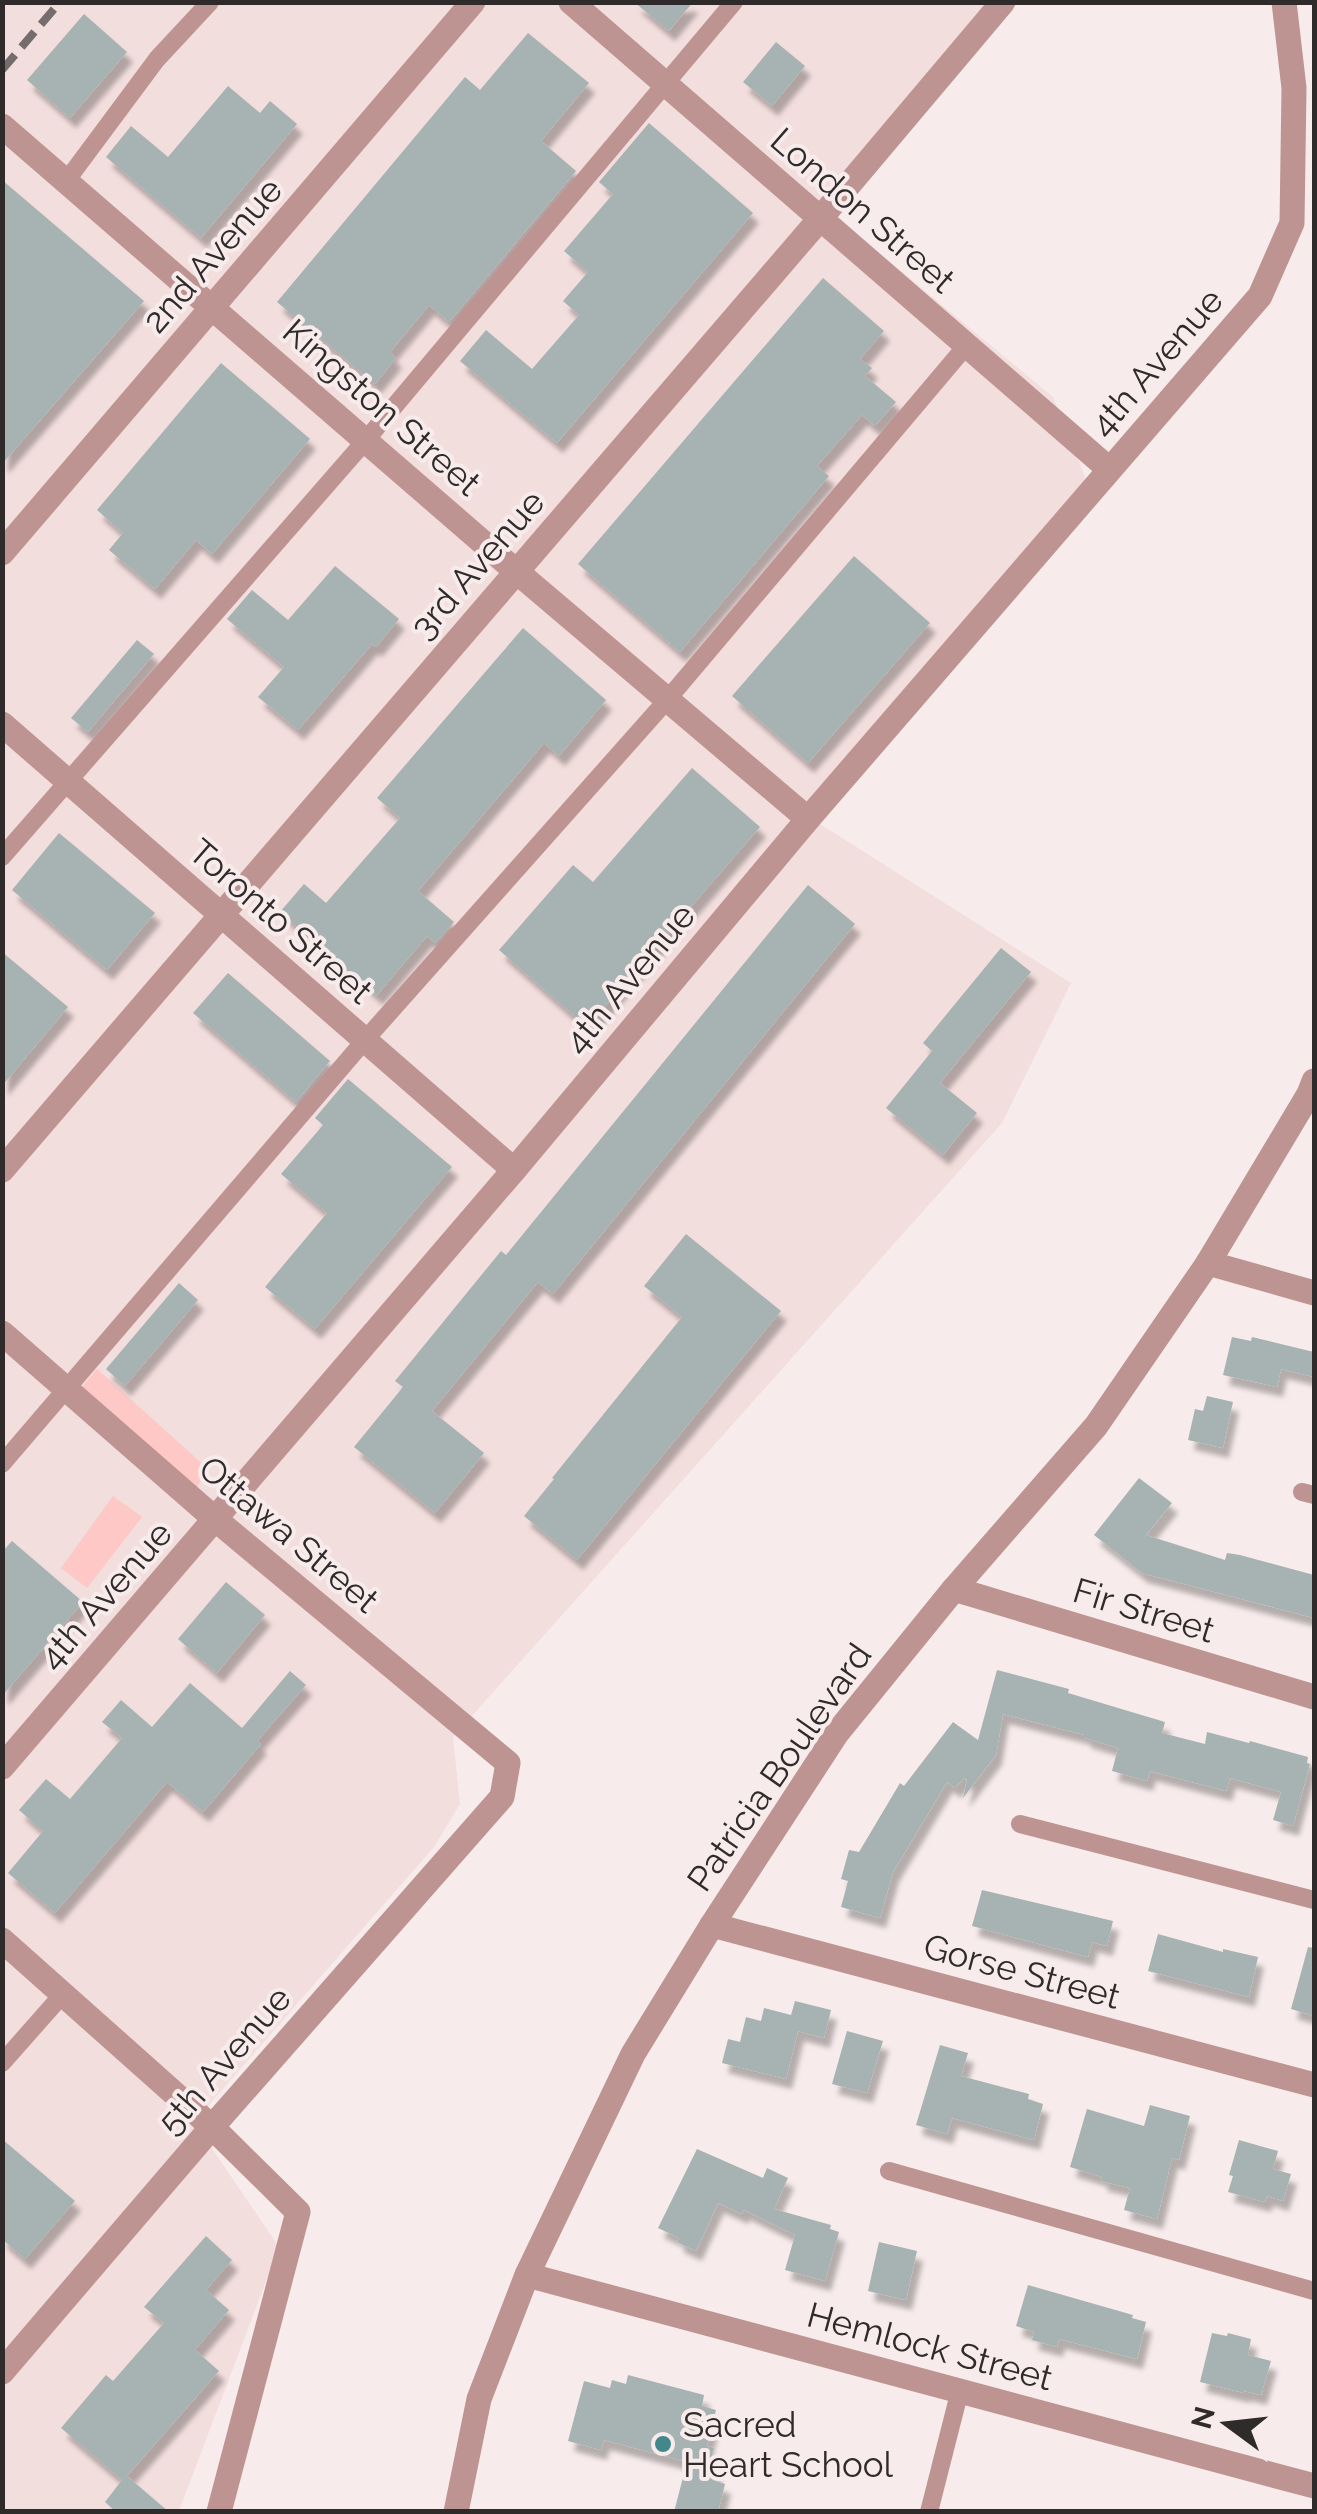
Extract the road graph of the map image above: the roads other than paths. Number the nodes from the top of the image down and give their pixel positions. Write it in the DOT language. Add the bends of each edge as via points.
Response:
graph roads {
  1 [pos="210,2"];
  2 [pos="473,2"];
  3 [pos="571,2"];
  4 [pos="734,2"];
  5 [pos="1003,2"];
  6 [pos="1284,2"];
  7 [pos="665,84"];
  8 [pos="2,126"];
  9 [pos="67,180"];
  10 [pos="820,220"];
  11 [pos="214,307"];
  12 [pos="966,346"];
  13 [pos="366,440"];
  14 [pos="1110,469"];
  15 [pos="2,552"];
  16 [pos="517,572"];
  17 [pos="667,700"];
  18 [pos="2,724"];
  19 [pos="69,782"];
  20 [pos="808,819"];
  21 [pos="2,857"];
  22 [pos="220,916"];
  23 [pos="365,1040"];
  24 [pos="1314,1080"];
  25 [pos="2,1170"];
  26 [pos="514,1170"];
  27 [pos="1208,1263"];
  28 [pos="1314,1293"];
  29 [pos="2,1333"];
  30 [pos="66,1389"];
  31 [pos="2,1464"];
  32 [pos="215,1519"];
  33 [pos="954,1589"];
  34 [pos="1314,1697"];
  35 [pos="2,1767"];
  36 [pos="502,1797"];
  37 [pos="1020,1824"];
  38 [pos="1314,1900"];
  39 [pos="712,1925"];
  40 [pos="2,1940"];
  41 [pos="63,1994"];
  42 [pos="2,2064"];
  43 [pos="1314,2085"];
  44 [pos="212,2127"];
  45 [pos="889,2171"];
  46 [pos="527,2275"];
  47 [pos="1314,2291"];
  48 [pos="2,2372"];
  49 [pos="960,2390"];
  50 [pos="1314,2486"];
  51 [pos="220,2512"];
  52 [pos="456,2512"];
  53 [pos="929,2512"];
  1 -- 9 [label="lane"];
  2 -- 11 [label="street, 2nd Avenue"];
  3 -- 7 [label="street, London Street"];
  4 -- 7 [label="lane"];
  5 -- 10 [label="street, 3rd Avenue"];
  6 -- 14 [label="street, 4th Avenue" via="1294,88 1292,224 1260,296"];
  7 -- 10 [label="street, London Street"];
  7 -- 13 [label="lane"];
  8 -- 9 [label="street, Kingston Street"];
  9 -- 11 [label="street, Kingston Street"];
  10 -- 12 [label="street, London Street"];
  10 -- 16 [label="street, 3rd Avenue"];
  11 -- 13 [label="street, Kingston Street"];
  11 -- 15 [label="street, 2nd Avenue"];
  12 -- 14 [label="street, London Street"];
  12 -- 17 [label="lane"];
  13 -- 16 [label="street, Kingston Street"];
  13 -- 19 [label="lane"];
  14 -- 20 [label="street, 4th Avenue"];
  16 -- 17 [label="street, Kingston Street"];
  16 -- 22 [label="street, 3rd Avenue"];
  17 -- 20 [label="street, Kingston Street"];
  17 -- 23 [label="lane"];
  18 -- 19 [label="street, Toronto Street"];
  19 -- 21 [label="lane"];
  19 -- 22 [label="street, Toronto Street"];
  20 -- 26 [label="street, 4th Avenue"];
  22 -- 23 [label="street, Toronto Street"];
  22 -- 25 [label="street, 3rd Avenue"];
  23 -- 26 [label="street, Toronto Street"];
  23 -- 30 [label="lane"];
  24 -- 27 [label="street, Patricia Boulevard"];
  26 -- 32 [label="street, 4th Avenue"];
  27 -- 28 [label="street"];
  27 -- 33 [label="street, Patricia Boulevard" via="1096,1426"];
  29 -- 30 [label="street, Ottawa Street"];
  30 -- 31 [label="lane"];
  30 -- 32 [label="street, Ottawa Street"];
  32 -- 35 [label="street, 4th Avenue"];
  32 -- 36 [label="street, Ottawa Street" via="508,1763"];
  33 -- 34 [label="street, Fir Street"];
  33 -- 39 [label="street, Patricia Boulevard" via="837,1733"];
  36 -- 44 [label="street, 5th Avenue"];
  37 -- 38 [label="lane"];
  39 -- 43 [label="street, Gorse Street"];
  39 -- 46 [label="street, Patricia Boulevard" via="634,2054"];
  40 -- 41 [label="street"];
  41 -- 42 [label="lane"];
  41 -- 44 [label="street"];
  44 -- 48 [label="street, 5th Avenue"];
  44 -- 51 [label="street" via="298,2212"];
  45 -- 47 [label="lane"];
  46 -- 49 [label="street, Hemlock Street"];
  46 -- 52 [label="street, Patricia Boulevard" via="479,2399"];
  49 -- 50 [label="street, Hemlock Street"];
  49 -- 53 [label="lane"];
}
